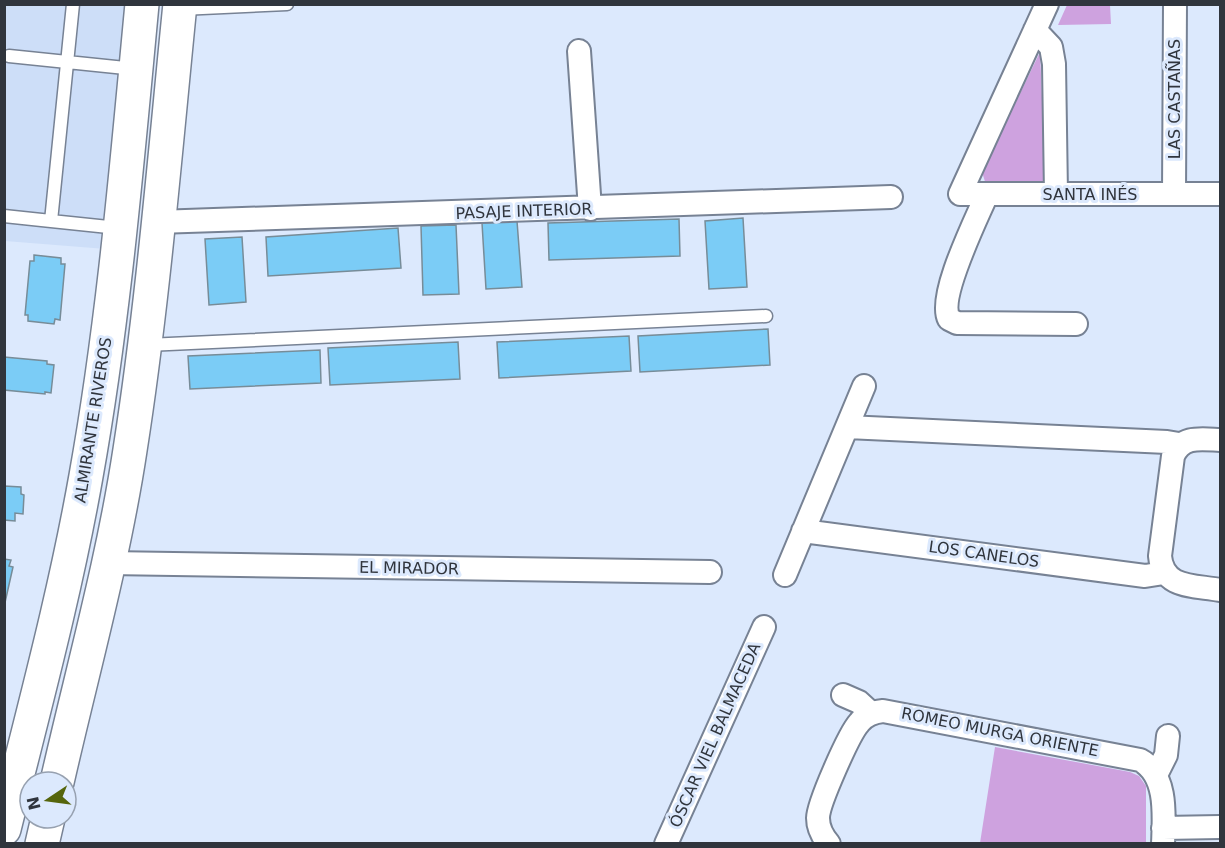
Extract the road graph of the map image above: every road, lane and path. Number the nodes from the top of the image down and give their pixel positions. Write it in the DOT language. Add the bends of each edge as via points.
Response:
graph roads {
  1 [pos="73,4"];
  2 [pos="142,4"];
  3 [pos="287,4"];
  4 [pos="1047,4"];
  5 [pos="1174,4"];
  6 [pos="180,7"];
  7 [pos="1035,30"];
  8 [pos="579,51"];
  9 [pos="9,56"];
  10 [pos="68,62"];
  11 [pos="136,69"];
  12 [pos="128,157"];
  13 [pos="162,174"];
  14 [pos="987,194"];
  15 [pos="1056,194"];
  16 [pos="1174,194"];
  17 [pos="1221,194"];
  18 [pos="891,197"];
  19 [pos="590,209"];
  20 [pos="4,216"];
  21 [pos="51,221"];
  22 [pos="157,222"];
  23 [pos="120,228"];
  24 [pos="112,290"];
  25 [pos="150,294"];
  26 [pos="766,316"];
  27 [pos="1076,324"];
  28 [pos="144,345"];
  29 [pos="864,386"];
  30 [pos="847,427"];
  31 [pos="1221,440"];
  32 [pos="1179,444"];
  33 [pos="803,531"];
  34 [pos="108,563"];
  35 [pos="710,572"];
  36 [pos="1164,573"];
  37 [pos="785,575"];
  38 [pos="1221,590"];
  39 [pos="56,616"];
  40 [pos="764,627"];
  41 [pos="90,638"];
  42 [pos="843,695"];
  43 [pos="872,713"];
  44 [pos="1168,736"];
  45 [pos="60,770"];
  46 [pos="1156,775"];
  47 [pos="1221,828"];
  48 [pos="4,829"];
  49 [pos="1163,836"];
  50 [pos="666,843"];
  51 [pos="827,843"];
  1 -- 10 [label="lane"];
  2 -- 11 [label="main road, ALMIRANTE RIVEROS"];
  3 -- 6 [label="lane"];
  4 -- 7 [label="street"];
  5 -- 16 [label="street, LAS CASTAÑAS"];
  6 -- 13 [label="main road"];
  7 -- 14 [label="street, SANTA INÉS" via="960,194"];
  7 -- 15 [label="street" via="1051,47 1054,64"];
  8 -- 19 [label="street"];
  9 -- 10 [label="lane"];
  10 -- 11 [label="lane"];
  10 -- 21 [label="lane"];
  11 -- 12 [label="main road, ALMIRANTE RIVEROS"];
  12 -- 13 [label="main road" via="136,168"];
  12 -- 23 [label="main road, ALMIRANTE RIVEROS"];
  13 -- 22 [label="main road"];
  14 -- 15 [label="street, SANTA INÉS"];
  14 -- 27 [label="street" via="957,264 946,309 949,319 957,323"];
  15 -- 16 [label="street, SANTA INÉS"];
  16 -- 17 [label="street, SANTA INÉS"];
  18 -- 19 [label="street, PASAJE INTERIOR"];
  19 -- 22 [label="street, PASAJE INTERIOR"];
  20 -- 21 [label="lane"];
  21 -- 23 [label="lane"];
  22 -- 25 [label="main road"];
  23 -- 24 [label="main road, ALMIRANTE RIVEROS"];
  24 -- 25 [label="main road"];
  24 -- 39 [label="main road, ALMIRANTE RIVEROS" via="86,477"];
  25 -- 28 [label="main road"];
  26 -- 28 [label="lane"];
  28 -- 34 [label="main road" via="128,462"];
  29 -- 30 [label="street"];
  30 -- 32 [label="street"];
  30 -- 33 [label="street"];
  31 -- 32 [label="street" via="1195,439"];
  32 -- 36 [label="street" via="1173,456 1160,556"];
  33 -- 36 [label="street, LOS CANELOS" via="1145,576"];
  33 -- 37 [label="street"];
  34 -- 35 [label="street, EL MIRADOR"];
  34 -- 41 [label="main road"];
  36 -- 38 [label="street, LOS CANELOS" via="1174,582"];
  39 -- 41 [label="main road" via="86,629"];
  39 -- 48 [label="main road, ALMIRANTE RIVEROS"];
  40 -- 50 [label="street, ÓSCAR VIEL BALMACEDA"];
  41 -- 45 [label="main road"];
  42 -- 43 [label="street"];
  43 -- 46 [label="street, ROMEO MURGA ORIENTE" via="889,711 1133,757 1147,763"];
  43 -- 51 [label="street" via="854,729 820,805 818,823"];
  44 -- 46 [label="street" via="1166,755"];
  46 -- 49 [label="street"];
  47 -- 49 [label="street"];
}
